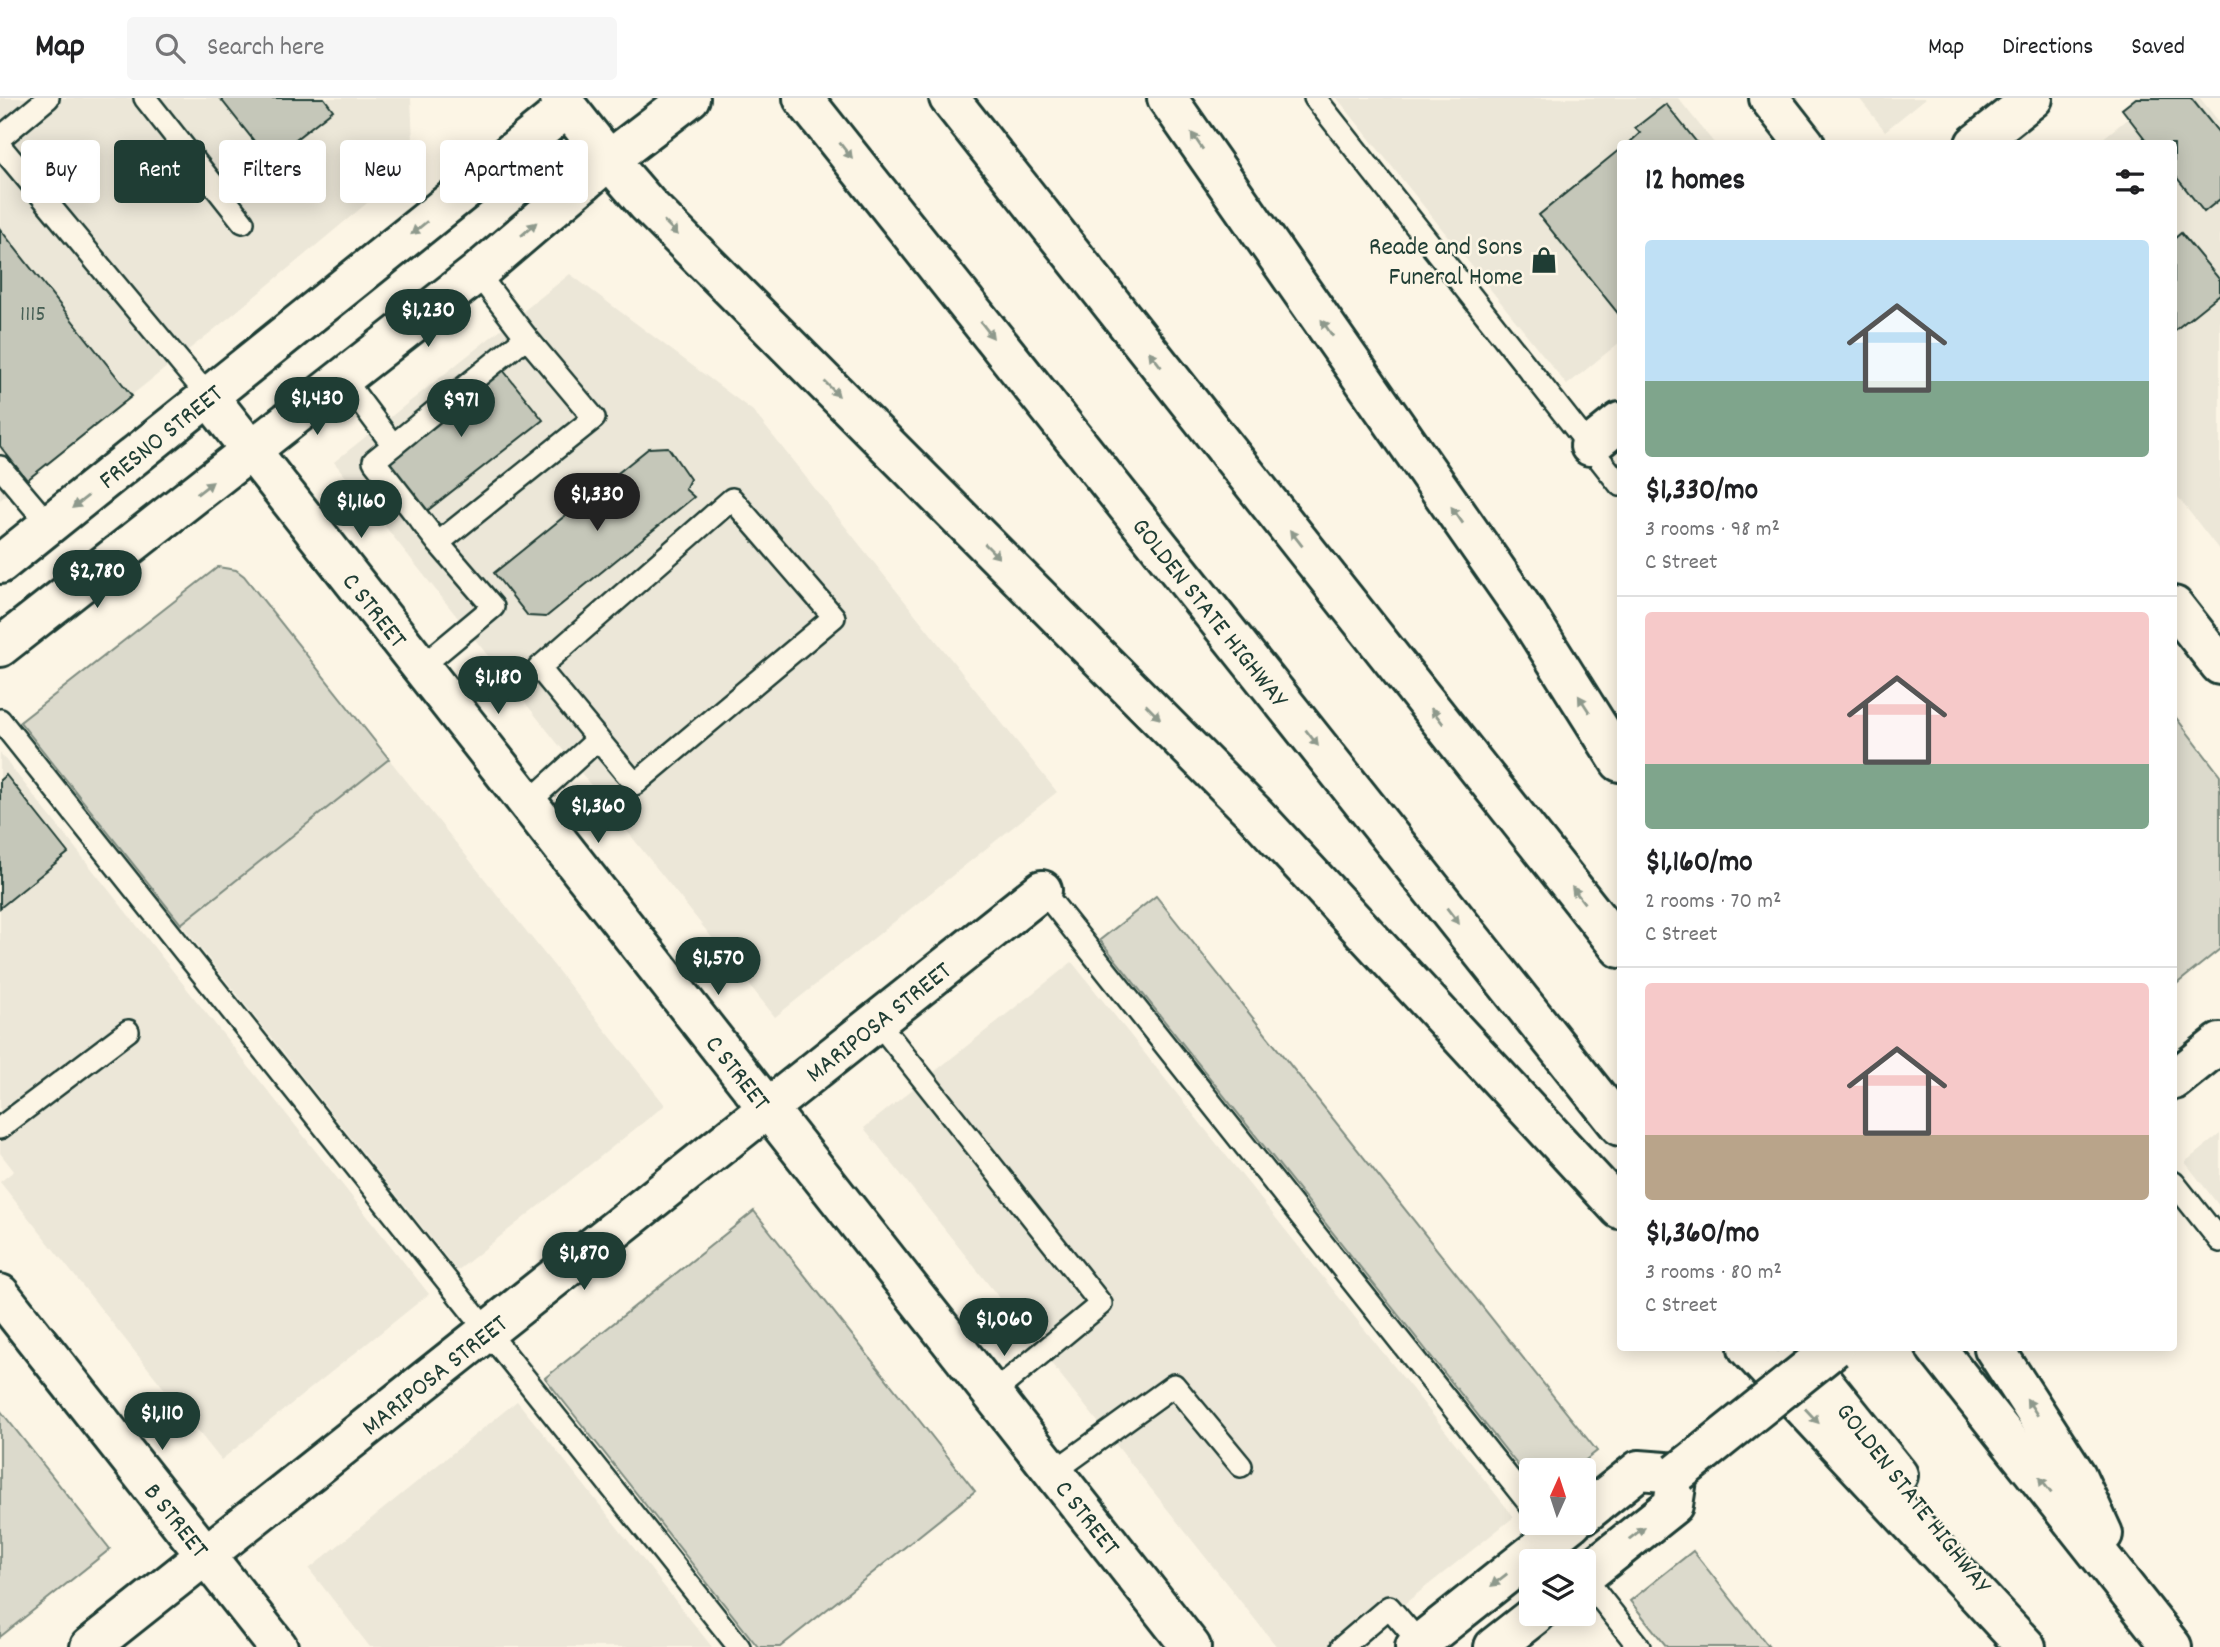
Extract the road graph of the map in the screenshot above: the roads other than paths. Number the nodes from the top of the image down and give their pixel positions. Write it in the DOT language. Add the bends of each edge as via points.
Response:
graph roads {
  1 [pos="48,98"];
  2 [pos="145,98"];
  3 [pos="690,98"];
  4 [pos="803,98"];
  5 [pos="949,98"];
  6 [pos="1167,98"];
  7 [pos="1315,98"];
  8 [pos="1769,98"];
  9 [pos="2033,98"];
  10 [pos="569,101"];
  11 [pos="0,138"];
  12 [pos="1802,140"];
  13 [pos="1980,140"];
  14 [pos="0,146"];
  15 [pos="609,160"];
  16 [pos="243,222"];
  17 [pos="477,274"];
  18 [pos="526,337"];
  19 [pos="343,378"];
  20 [pos="209,397"];
  21 [pos="1617,424"];
  22 [pos="393,445"];
  23 [pos="1590,446"];
  24 [pos="253,450"];
  25 [pos="0,467"];
  26 [pos="1617,481"];
  27 [pos="50,526"];
  28 [pos="439,544"];
  29 [pos="0,564"];
  30 [pos="2177,610"];
  31 [pos="0,647"];
  32 [pos="2220,664"];
  33 [pos="421,667"];
  34 [pos="0,720"];
  35 [pos="597,740"];
  36 [pos="1617,757"];
  37 [pos="528,803"];
  38 [pos="1042,890"];
  39 [pos="1617,944"];
  40 [pos="877,1021"];
  41 [pos="128,1031"];
  42 [pos="2220,1043"];
  43 [pos="2177,1078"];
  44 [pos="768,1108"];
  45 [pos="1617,1122"];
  46 [pos="0,1128"];
  47 [pos="2177,1187"];
  48 [pos="1617,1206"];
  49 [pos="2220,1241"];
  50 [pos="0,1294"];
  51 [pos="488,1330"];
  52 [pos="1751,1351"];
  53 [pos="1799,1351"];
  54 [pos="1830,1351"];
  55 [pos="1938,1351"];
  56 [pos="1996,1351"];
  57 [pos="993,1393"];
  58 [pos="1241,1466"];
  59 [pos="1055,1471"];
  60 [pos="1678,1473"];
  61 [pos="1519,1491"];
  62 [pos="1596,1501"];
  63 [pos="1551,1535"];
  64 [pos="205,1556"];
  65 [pos="1596,1566"];
  66 [pos="1596,1591"];
  67 [pos="2133,1597"];
  68 [pos="1521,1626"];
  69 [pos="1417,1645"];
  70 [pos="90,1647"];
  71 [pos="278,1647"];
  72 [pos="739,1647"];
  73 [pos="1191,1647"];
  74 [pos="1342,1647"];
  75 [pos="1494,1647"];
  76 [pos="1639,1647"];
  77 [pos="2026,1647"];
  78 [pos="2035,1647"];
  79 [pos="2172,1647"];
  1 -- 11 [label="lane"];
  2 -- 16 [label="lane"];
  3 -- 15 [label="main road"];
  4 -- 45 [label="main road, GOLDEN STATE HIGHWAY, one-way"];
  39 -- 5 [label="main road, one-way"];
  36 -- 6 [label="main road, one-way" via="1526,613"];
  7 -- 23 [label="lane"];
  8 -- 12 [label="main road"];
  9 -- 13 [label="main road"];
  10 -- 15 [label="main road"];
  10 -- 20 [label="main road, FRESNO STREET, one-way"];
  14 -- 20 [label="lane"];
  17 -- 15 [label="main road, one-way"];
  15 -- 48 [label="main road, one-way" via="647,204 1253,812"];
  17 -- 18 [label="lane"];
  17 -- 19 [label="main road"];
  18 -- 22 [label="lane"];
  18 -- 28 [label="lane" via="594,418"];
  19 -- 22 [label="lane"];
  19 -- 24 [label="main road"];
  20 -- 24 [label="main road, C STREET"];
  20 -- 27 [label="main road, FRESNO STREET, one-way"];
  21 -- 23 [label="main road"];
  22 -- 28 [label="lane" via="374,461"];
  23 -- 26 [label="lane"];
  31 -- 24 [label="main road, one-way"];
  24 -- 33 [label="main road, C STREET"];
  25 -- 27 [label="lane"];
  27 -- 29 [label="main road, FRESNO STREET"];
  28 -- 33 [label="lane" via="493,607"];
  30 -- 32 [label="main road"];
  33 -- 37 [label="main road, C STREET"];
  34 -- 51 [label="lane"];
  35 -- 35 [label="lane" via="635,785 834,617 732,499 539,668"];
  35 -- 37 [label="lane"];
  37 -- 44 [label="main road, C STREET"];
  38 -- 40 [label="main road, MARIPOSA STREET"];
  38 -- 61 [label="lane"];
  40 -- 44 [label="main road, MARIPOSA STREET"];
  40 -- 57 [label="lane" via="1101,1304"];
  41 -- 46 [label="lane"];
  42 -- 43 [label="main road"];
  44 -- 51 [label="main road, MARIPOSA STREET"];
  44 -- 57 [label="main road, C STREET"];
  47 -- 49 [label="lane"];
  50 -- 64 [label="main road, B STREET"];
  51 -- 64 [label="main road, MARIPOSA STREET"];
  51 -- 72 [label="lane"];
  52 -- 77 [label="main road, one-way"];
  53 -- 78 [label="main road, GOLDEN STATE HIGHWAY"];
  54 -- 60 [label="main road, bridge"];
  67 -- 55 [label="main road, one-way"];
  67 -- 56 [label="main road, one-way" via="2076,1475"];
  57 -- 59 [label="main road, C STREET"];
  58 -- 59 [label="lane" via="1174,1385"];
  59 -- 73 [label="main road, C STREET"];
  60 -- 62 [label="main road" via="1639,1470"];
  65 -- 60 [label="main road, one-way" via="1673,1505"];
  63 -- 69 [label="main road, one-way"];
  64 -- 70 [label="main road, MARIPOSA STREET"];
  64 -- 71 [label="main road, B STREET"];
  66 -- 76 [label="lane"];
  67 -- 79 [label="main road"];
  68 -- 75 [label="main road"];
  69 -- 74 [label="lane" via="1389,1607"];
}
